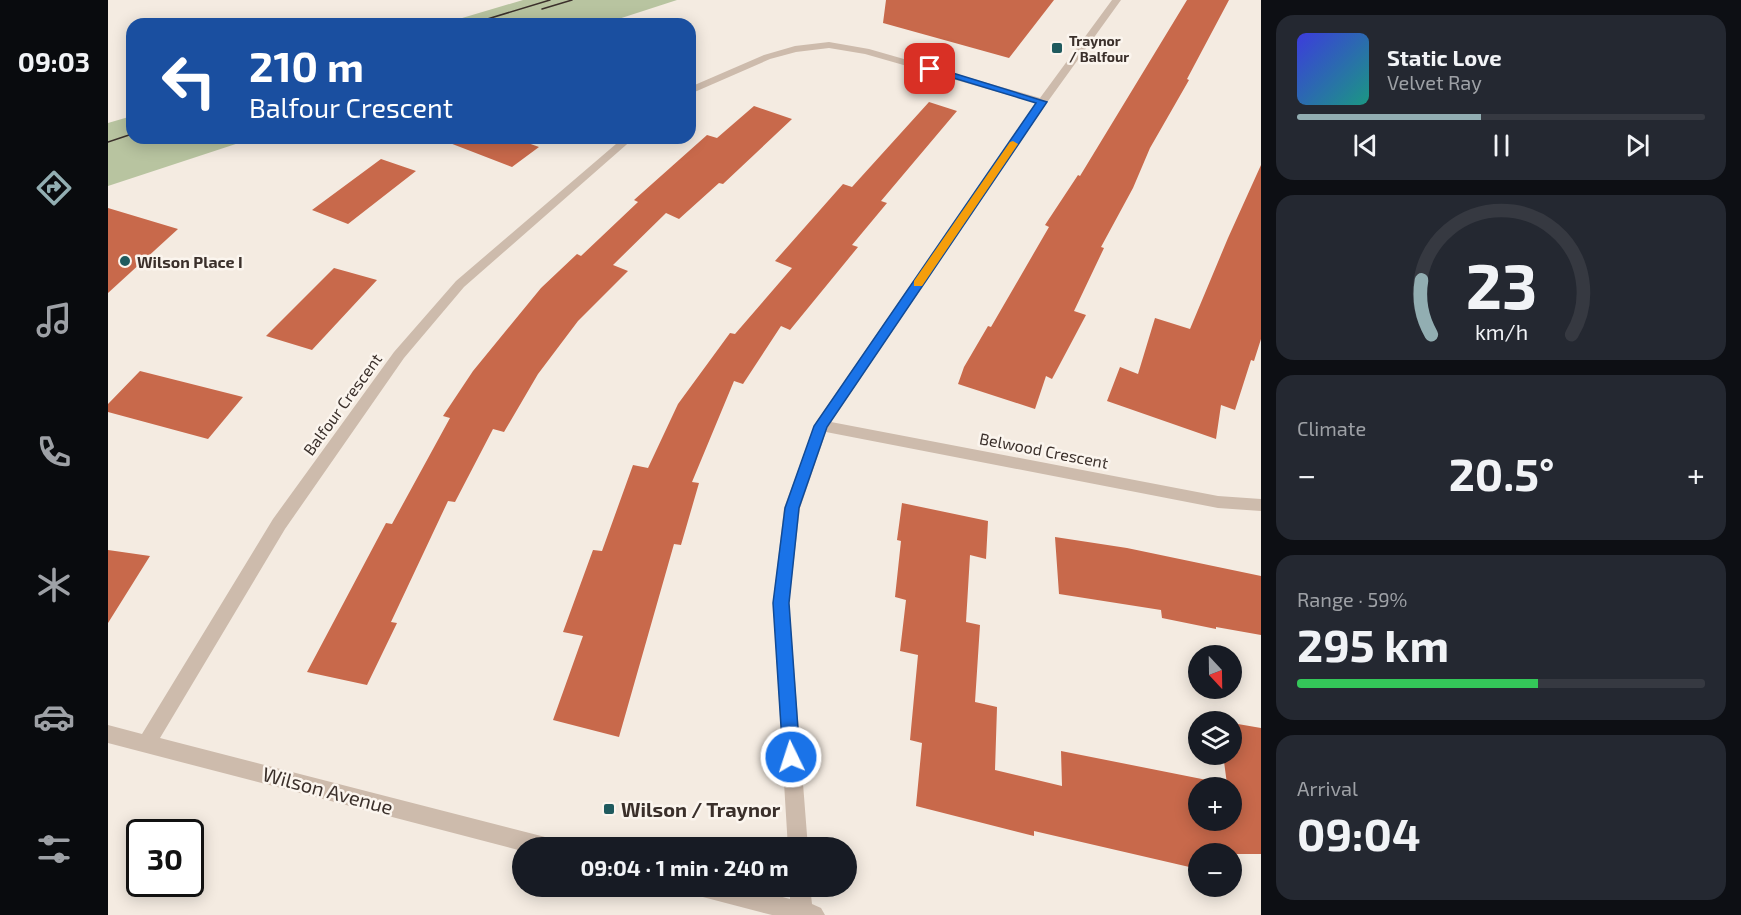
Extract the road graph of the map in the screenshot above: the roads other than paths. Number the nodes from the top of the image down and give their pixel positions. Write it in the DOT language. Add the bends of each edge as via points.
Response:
graph roads {
  1 [pos="1117,0"];
  2 [pos="696,88"];
  3 [pos="1042,102"];
  4 [pos="622,144"];
  5 [pos="821,426"];
  6 [pos="1261,505"];
  7 [pos="108,734"];
  8 [pos="147,743"];
  9 [pos="797,837"];
  10 [pos="512,838"];
  11 [pos="741,897"];
  12 [pos="802,897"];
  13 [pos="806,914"];
  1 -- 3 [label="street"];
  2 -- 3 [label="street" via="767,57 829,45 866,51"];
  3 -- 5 [label="street"];
  4 -- 8 [label="street, Balfour Crescent" via="460,284 399,356 279,524"];
  5 -- 6 [label="street, Belwood Crescent" via="1218,502"];
  5 -- 9 [label="street" via="792,508 781,603"];
  7 -- 8 [label="street, Wilson Avenue"];
  8 -- 10 [label="street, Wilson Avenue"];
  11 -- 13 [label="street"];
  12 -- 13 [label="street"];
}
